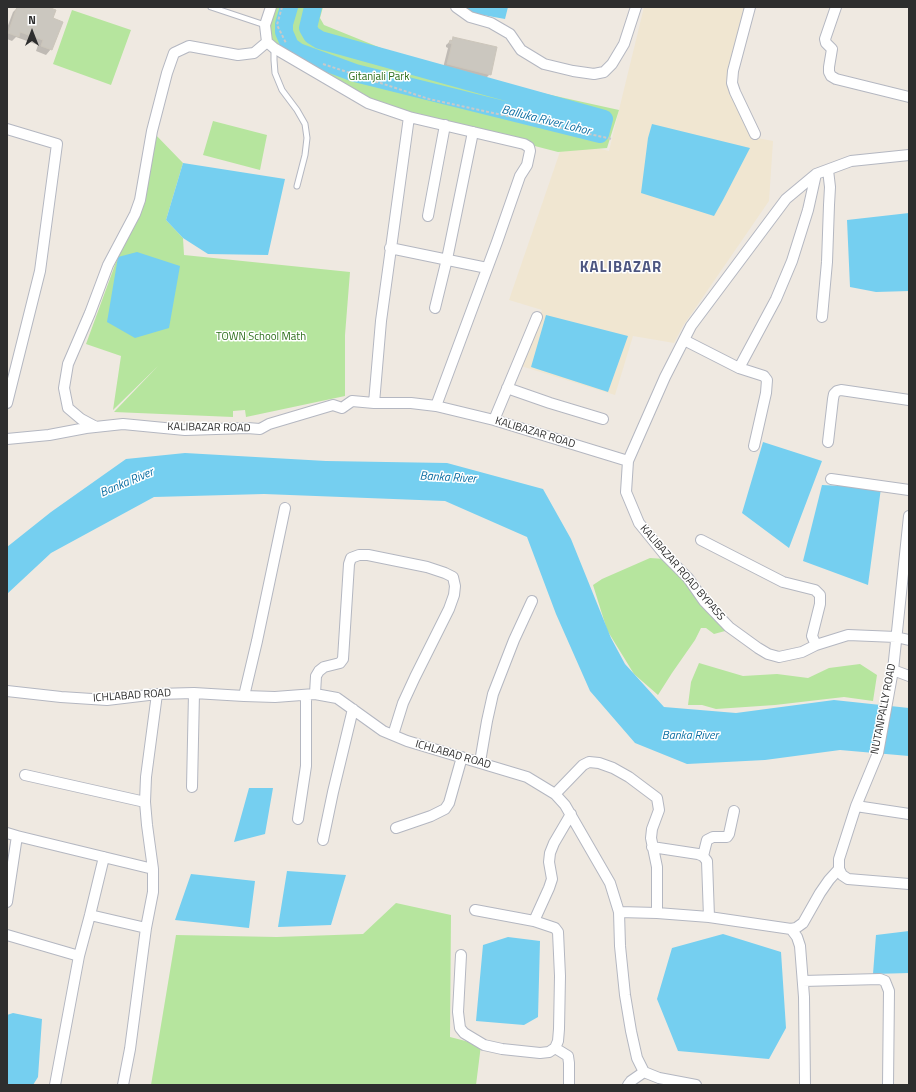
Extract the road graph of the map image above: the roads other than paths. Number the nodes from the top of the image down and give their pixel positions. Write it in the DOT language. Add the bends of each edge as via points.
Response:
graph roads {
  1 [pos="211,7"];
  2 [pos="271,7"];
  3 [pos="456,7"];
  4 [pos="636,7"];
  5 [pos="750,7"];
  6 [pos="836,7"];
  7 [pos="265,25"];
  8 [pos="271,45"];
  9 [pos="909,97"];
  10 [pos="408,117"];
  11 [pos="445,125"];
  12 [pos="7,129"];
  13 [pos="473,132"];
  14 [pos="755,134"];
  15 [pos="909,155"];
  16 [pos="828,170"];
  17 [pos="816,174"];
  18 [pos="297,186"];
  19 [pos="428,216"];
  20 [pos="390,248"];
  21 [pos="447,259"];
  22 [pos="487,268"];
  23 [pos="435,308"];
  24 [pos="537,317"];
  25 [pos="822,317"];
  26 [pos="684,340"];
  27 [pos="739,368"];
  28 [pos="10,381"];
  29 [pos="507,388"];
  30 [pos="909,400"];
  31 [pos="7,403"];
  32 [pos="374,403"];
  33 [pos="436,406"];
  34 [pos="602,419"];
  35 [pos="494,420"];
  36 [pos="96,427"];
  37 [pos="7,439"];
  38 [pos="828,442"];
  39 [pos="754,446"];
  40 [pos="628,461"];
  41 [pos="830,479"];
  42 [pos="909,490"];
  43 [pos="285,508"];
  44 [pos="909,516"];
  45 [pos="701,540"];
  46 [pos="905,590"];
  47 [pos="532,601"];
  48 [pos="896,637"];
  49 [pos="909,640"];
  50 [pos="816,645"];
  51 [pos="893,670"];
  52 [pos="909,676"];
  53 [pos="7,691"];
  54 [pos="194,692"];
  55 [pos="157,694"];
  56 [pos="311,695"];
  57 [pos="244,696"];
  58 [pos="353,708"];
  59 [pos="392,735"];
  60 [pos="462,757"];
  61 [pos="480,762"];
  62 [pos="25,774"];
  63 [pos="192,787"];
  64 [pos="555,794"];
  65 [pos="145,802"];
  66 [pos="856,806"];
  67 [pos="734,811"];
  68 [pos="571,814"];
  69 [pos="909,814"];
  70 [pos="298,819"];
  71 [pos="396,828"];
  72 [pos="7,833"];
  73 [pos="17,836"];
  74 [pos="323,840"];
  75 [pos="652,847"];
  76 [pos="704,856"];
  77 [pos="104,857"];
  78 [pos="153,869"];
  79 [pos="839,869"];
  80 [pos="909,884"];
  81 [pos="8,891"];
  82 [pos="7,902"];
  83 [pos="475,910"];
  84 [pos="618,912"];
  85 [pos="657,913"];
  86 [pos="90,916"];
  87 [pos="709,917"];
  88 [pos="534,921"];
  89 [pos="146,928"];
  90 [pos="790,929"];
  91 [pos="7,935"];
  92 [pos="461,955"];
  93 [pos="79,956"];
  94 [pos="803,981"];
  95 [pos="555,1048"];
  96 [pos="644,1072"];
  97 [pos="55,1085"];
  98 [pos="123,1085"];
  99 [pos="569,1085"];
  100 [pos="628,1085"];
  101 [pos="696,1085"];
  102 [pos="805,1085"];
  103 [pos="888,1085"];
  1 -- 7 [label="lane"];
  2 -- 7 [label="street"];
  3 -- 4 [label="street" via="470,17 491,23 510,34 521,50 544,64 594,74 604,72 612,64 624,44"];
  5 -- 14 [label="street" via="732,83"];
  6 -- 9 [label="street" via="825,39 832,49 829,67 831,76"];
  7 -- 8 [label="street"];
  8 -- 10 [label="street" via="368,103"];
  8 -- 18 [label="lane" via="275,73 282,90 304,124 307,138"];
  8 -- 36 [label="street" via="254,53 238,55 189,46 174,53 152,131 140,200 108,265 68,364 64,388 68,408"];
  10 -- 11 [label="street"];
  10 -- 20 [label="street"];
  11 -- 13 [label="street"];
  11 -- 19 [label="street"];
  12 -- 28 [label="street" via="57,144 40,271"];
  13 -- 21 [label="street"];
  13 -- 22 [label="street" via="524,144 530,151 526,168 520,176"];
  15 -- 16 [label="street" via="851,161"];
  16 -- 17 [label="street"];
  16 -- 25 [label="street" via="830,187 827,262"];
  17 -- 26 [label="street" via="786,199 690,326"];
  17 -- 27 [label="street" via="792,261 776,299"];
  20 -- 21 [label="street"];
  20 -- 32 [label="street"];
  21 -- 22 [label="street"];
  21 -- 23 [label="street"];
  22 -- 33 [label="street"];
  24 -- 29 [label="street"];
  26 -- 27 [label="street"];
  26 -- 40 [label="street"];
  27 -- 39 [label="street" via="764,376 767,380"];
  28 -- 31 [label="street"];
  29 -- 34 [label="street"];
  29 -- 35 [label="street"];
  30 -- 38 [label="street" via="837,391 833,399"];
  32 -- 33 [label="street, KALIBAZAR ROAD"];
  32 -- 36 [label="street, KALIBAZAR ROAD" via="352,401 342,408 333,405 260,429 185,430 123,424"];
  33 -- 35 [label="street, KALIBAZAR ROAD"];
  35 -- 40 [label="street, KALIBAZAR ROAD"];
  36 -- 37 [label="street, KALIBAZAR ROAD"];
  40 -- 50 [label="street, KALIBAZAR ROAD BYPASS" via="626,492 639,523 729,627 758,648 779,657 802,652"];
  41 -- 42 [label="street"];
  43 -- 57 [label="street"];
  44 -- 46 [label="street, NUTANPALLY ROAD"];
  45 -- 50 [label="street" via="783,582 815,590 820,595 812,636"];
  46 -- 48 [label="street, NUTANPALLY ROAD"];
  47 -- 61 [label="street" via="493,694"];
  48 -- 49 [label="street, KALIBAZAR ROAD BYPASS"];
  48 -- 50 [label="street, KALIBAZAR ROAD BYPASS" via="848,635"];
  48 -- 51 [label="street, NUTANPALLY ROAD"];
  51 -- 52 [label="street"];
  51 -- 66 [label="street, NUTANPALLY ROAD" via="878,753"];
  53 -- 55 [label="street, ICHLABAD ROAD" via="107,700"];
  54 -- 55 [label="street, ICHLABAD ROAD"];
  54 -- 57 [label="street, ICHLABAD ROAD"];
  54 -- 63 [label="street"];
  55 -- 65 [label="street"];
  56 -- 57 [label="street, ICHLABAD ROAD"];
  56 -- 58 [label="street, ICHLABAD ROAD" via="337,698"];
  56 -- 59 [label="street" via="319,671 340,663 343,658 351,558 368,555 445,572 453,578 454,595 403,703"];
  56 -- 70 [label="street" via="306,766"];
  58 -- 59 [label="street, ICHLABAD ROAD"];
  58 -- 74 [label="street"];
  59 -- 60 [label="street, ICHLABAD ROAD"];
  60 -- 61 [label="street, ICHLABAD ROAD"];
  60 -- 71 [label="street" via="445,809"];
  61 -- 64 [label="street, ICHLABAD ROAD" via="527,777"];
  62 -- 65 [label="street"];
  64 -- 68 [label="street, ICHLABAD ROAD"];
  64 -- 75 [label="street" via="589,762 613,768 657,798 659,810 652,830"];
  65 -- 78 [label="street"];
  66 -- 69 [label="street"];
  66 -- 79 [label="street, NUTANPALLY ROAD" via="839,858"];
  67 -- 76 [label="street" via="727,837 713,837 707,840"];
  68 -- 84 [label="street, ICHLABAD ROAD" via="610,883"];
  68 -- 88 [label="street" via="550,853 552,879"];
  72 -- 73 [label="street"];
  73 -- 77 [label="street"];
  73 -- 81 [label="street"];
  75 -- 76 [label="street"];
  75 -- 85 [label="street" via="657,867"];
  76 -- 87 [label="street" via="708,867"];
  77 -- 78 [label="street"];
  77 -- 86 [label="street"];
  78 -- 89 [label="street" via="153,892"];
  79 -- 80 [label="street" via="848,879"];
  79 -- 90 [label="street" via="820,893 803,923"];
  81 -- 82 [label="street"];
  83 -- 88 [label="street"];
  84 -- 85 [label="street"];
  84 -- 96 [label="street, ICHLABAD ROAD" via="629,1024 637,1058"];
  85 -- 87 [label="street"];
  86 -- 89 [label="street"];
  86 -- 93 [label="street"];
  87 -- 90 [label="street"];
  88 -- 95 [label="street" via="555,928 559,937 559,1029"];
  89 -- 98 [label="street"];
  90 -- 94 [label="street" via="800,946"];
  91 -- 93 [label="street"];
  92 -- 95 [label="street" via="458,1012 460,1028 464,1033 484,1045 502,1049 540,1053"];
  93 -- 97 [label="street"];
  94 -- 102 [label="street"];
  94 -- 103 [label="street" via="885,982 889,991"];
  95 -- 99 [label="street" via="568,1056"];
  96 -- 100 [label="street"];
  96 -- 101 [label="street" via="659,1078"];
}
